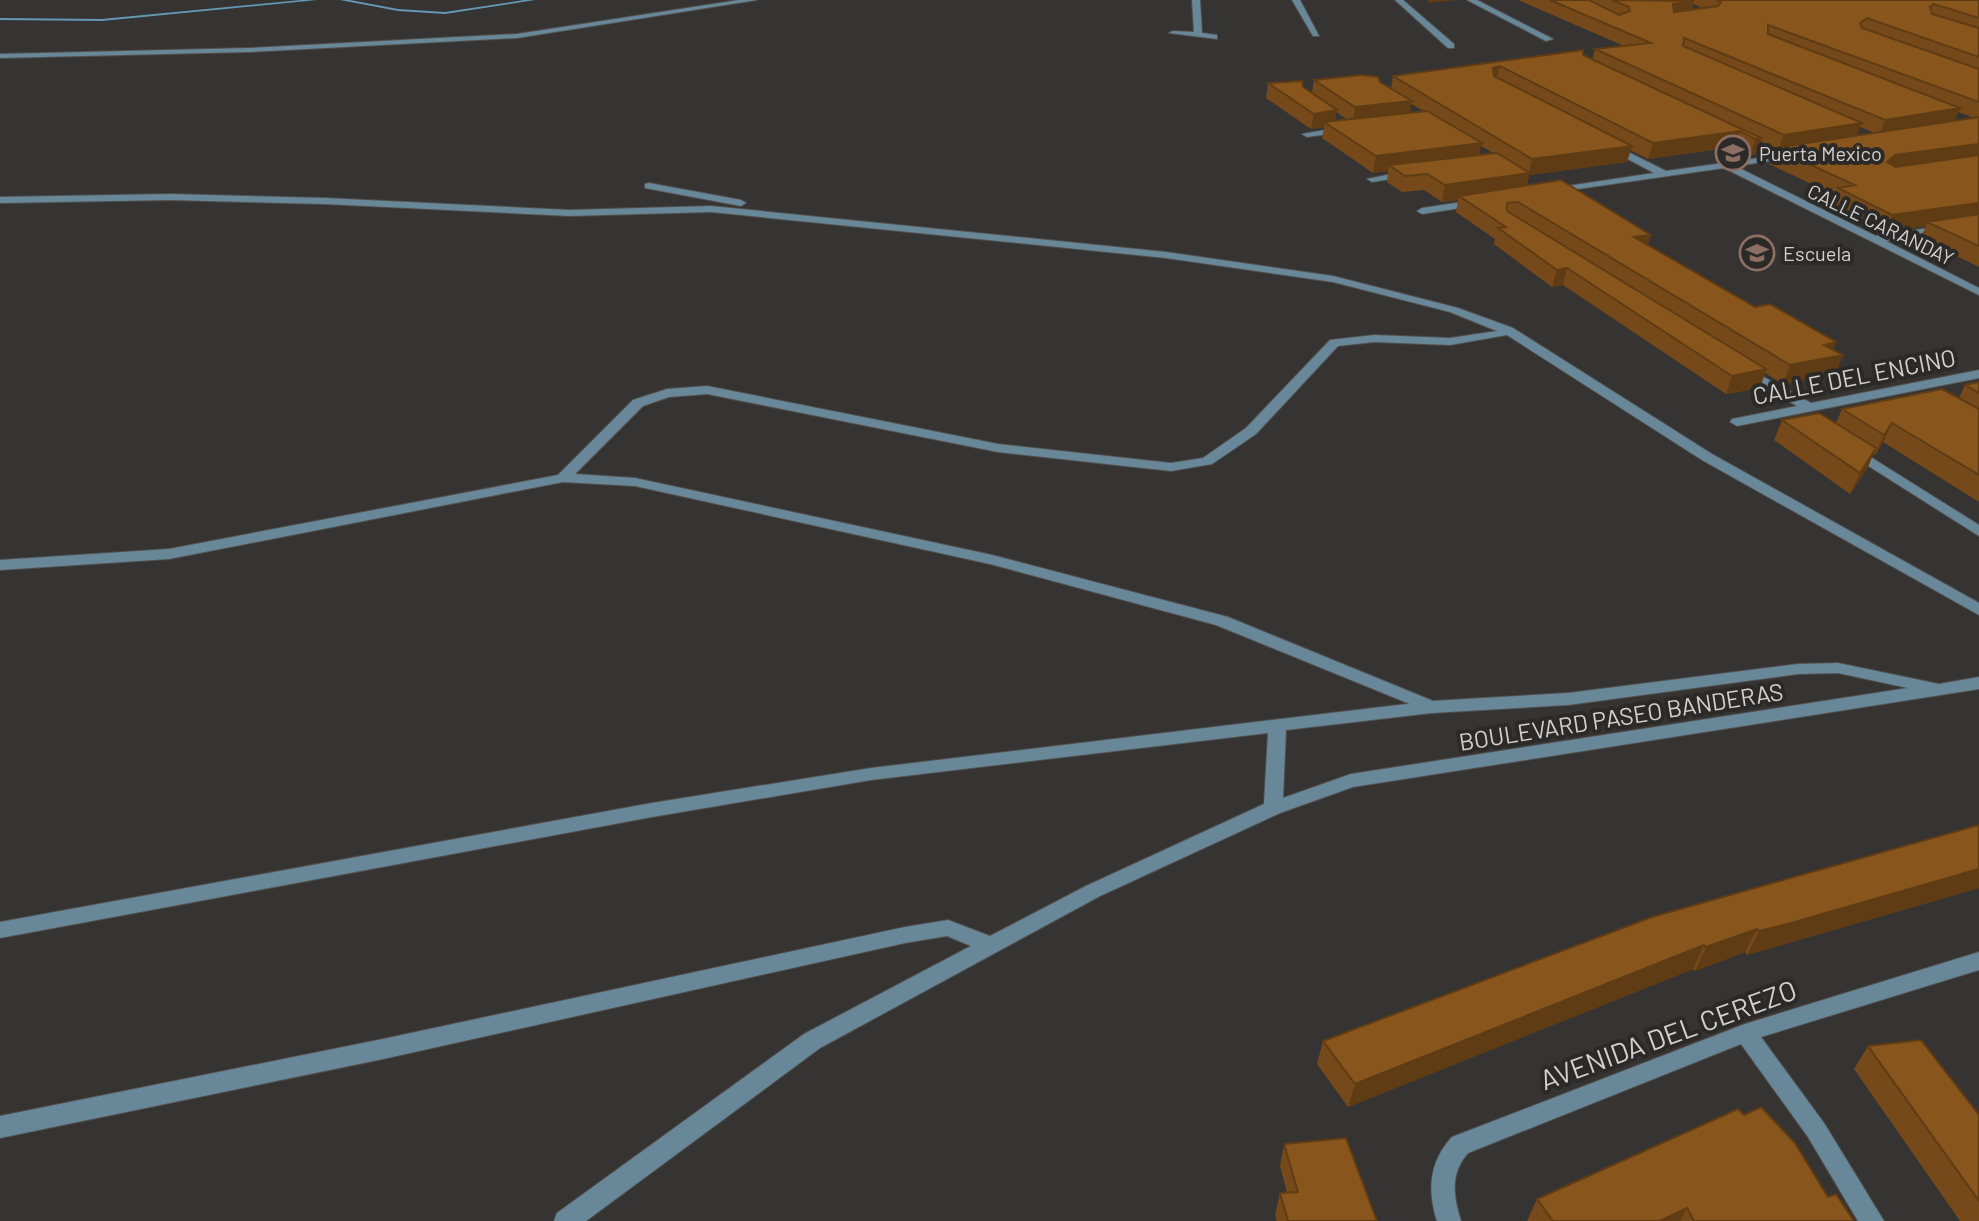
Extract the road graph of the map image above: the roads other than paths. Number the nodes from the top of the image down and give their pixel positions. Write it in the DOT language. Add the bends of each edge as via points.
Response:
graph roads {
  1 [pos="753,0"];
  2 [pos="1196,0"];
  3 [pos="1296,0"];
  4 [pos="1399,0"];
  5 [pos="1471,0"];
  6 [pos="1173,33"];
  7 [pos="1198,34"];
  8 [pos="1316,34"];
  9 [pos="1214,37"];
  10 [pos="1549,39"];
  11 [pos="1451,46"];
  12 [pos="0,56"];
  13 [pos="1339,121"];
  14 [pos="1307,134"];
  15 [pos="1601,142"];
  16 [pos="1755,147"];
  17 [pos="1807,153"];
  18 [pos="1778,158"];
  19 [pos="1725,165"];
  20 [pos="1419,173"];
  21 [pos="1664,174"];
  22 [pos="1372,179"];
  23 [pos="649,186"];
  24 [pos="1544,193"];
  25 [pos="0,200"];
  26 [pos="1483,202"];
  27 [pos="1422,211"];
  28 [pos="773,215"];
  29 [pos="1979,223"];
  30 [pos="1873,240"];
  31 [pos="1979,292"];
  32 [pos="1509,331"];
  33 [pos="1731,363"];
  34 [pos="1979,374"];
  35 [pos="1911,387"];
  36 [pos="1930,398"];
  37 [pos="1808,414"];
  38 [pos="1737,422"];
  39 [pos="1846,445"];
  40 [pos="563,478"];
  41 [pos="1979,532"];
  42 [pos="0,565"];
  43 [pos="1979,610"];
  44 [pos="1979,683"];
  45 [pos="1938,689"];
  46 [pos="1432,707"];
  47 [pos="1277,727"];
  48 [pos="1273,808"];
  49 [pos="0,930"];
  50 [pos="991,945"];
  51 [pos="1979,961"];
  52 [pos="1745,1033"];
  53 [pos="0,1127"];
  54 [pos="566,1221"];
  55 [pos="1449,1221"];
  56 [pos="1872,1221"];
  1 -- 12 [label="street" via="517,36"];
  2 -- 7 [label="street"];
  3 -- 8 [label="street"];
  4 -- 11 [label="street"];
  5 -- 10 [label="street"];
  6 -- 7 [label="street"];
  7 -- 9 [label="street"];
  13 -- 14 [label="street" via="1350,129"];
  15 -- 21 [label="street"];
  16 -- 18 [label="street"];
  17 -- 18 [label="street"];
  18 -- 19 [label="street"];
  19 -- 21 [label="street"];
  19 -- 30 [label="street, CALLE CARANDAY"];
  20 -- 22 [label="street"];
  21 -- 24 [label="street"];
  23 -- 28 [label="street" via="736,202"];
  25 -- 28 [label="street" via="185,198 570,213 711,209"];
  26 -- 27 [label="street"];
  28 -- 32 [label="street" via="1166,255 1333,279 1454,310"];
  29 -- 30 [label="street"];
  30 -- 31 [label="street, CALLE CARANDAY"];
  32 -- 40 [label="street" via="1443,343 1353,338 1334,343 1251,431 1207,461 1171,467 998,448 707,390 667,393 638,403"];
  32 -- 43 [label="street" via="1707,457"];
  33 -- 37 [label="street"];
  34 -- 35 [label="street, CALLE DEL ENCINO"];
  35 -- 36 [label="street"];
  35 -- 37 [label="street, CALLE DEL ENCINO"];
  37 -- 38 [label="street, CALLE DEL ENCINO"];
  39 -- 41 [label="street"];
  40 -- 42 [label="street" via="169,554"];
  40 -- 46 [label="street" via="635,482 992,560 1222,621"];
  44 -- 45 [label="street, BOULEVARD PASEO BANDERAS"];
  45 -- 46 [label="street" via="1838,668 1750,674 1568,699"];
  45 -- 48 [label="street, BOULEVARD PASEO BANDERAS" via="1351,781"];
  46 -- 47 [label="street"];
  47 -- 48 [label="street"];
  47 -- 49 [label="street" via="871,774"];
  48 -- 50 [label="street, BOULEVARD PASEO BANDERAS"];
  50 -- 53 [label="street" via="948,928 905,935"];
  50 -- 54 [label="street, BOULEVARD PASEO BANDERAS" via="812,1041"];
  51 -- 52 [label="street, AVENIDA DEL CEREZO"];
  52 -- 55 [label="street, AVENIDA DEL CEREZO" via="1460,1145 1444,1169 1443,1207"];
  52 -- 56 [label="street" via="1816,1130"];
}
